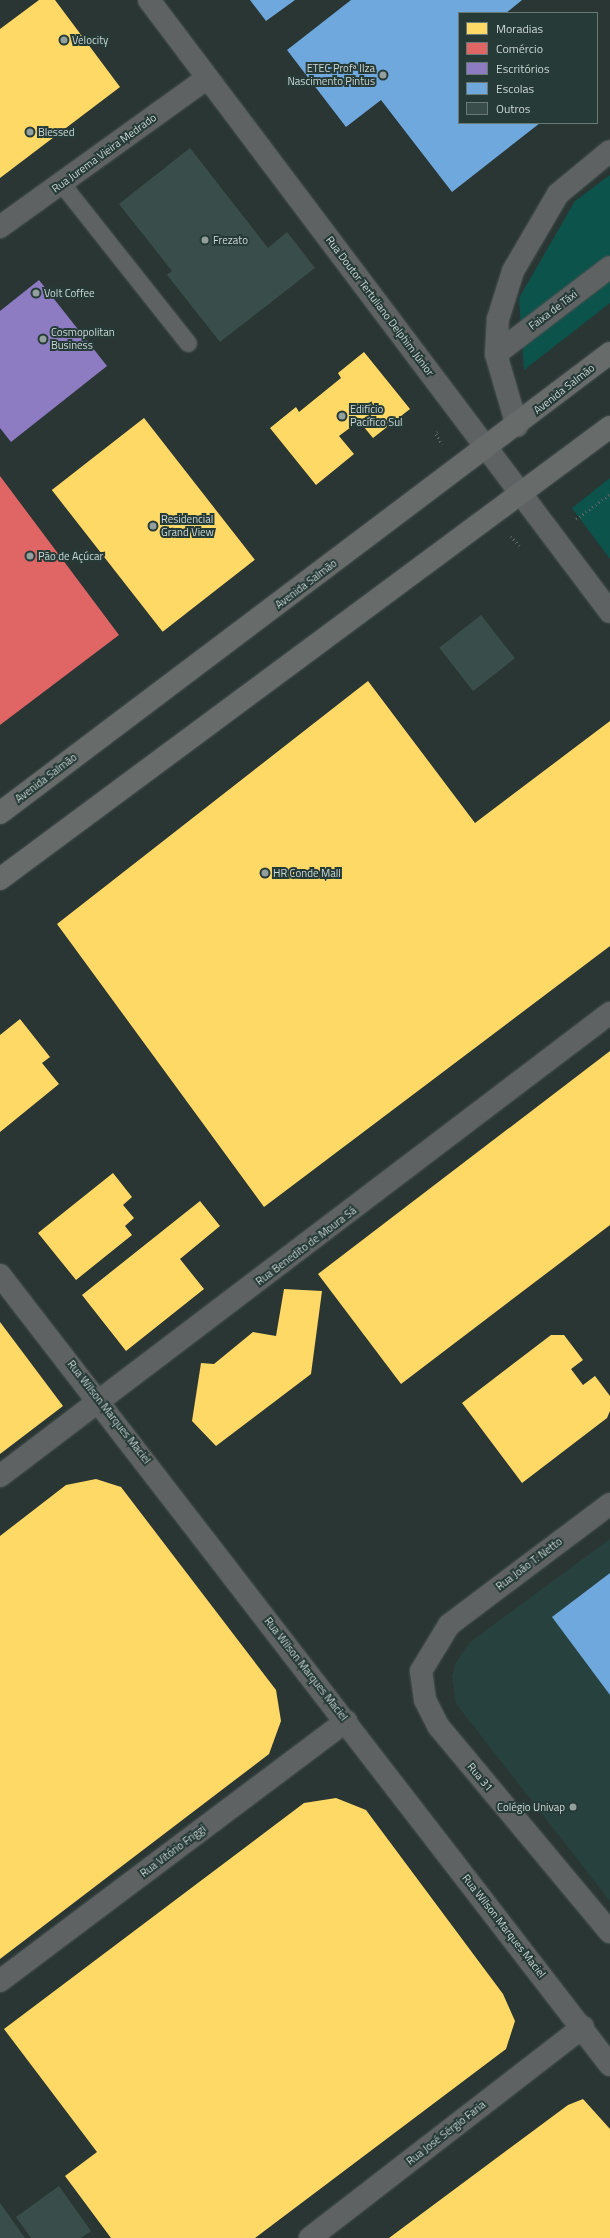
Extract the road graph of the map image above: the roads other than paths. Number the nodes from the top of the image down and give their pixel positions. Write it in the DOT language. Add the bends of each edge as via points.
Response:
graph roads {
  1 [pos="149,0"];
  2 [pos="207,78"];
  3 [pos="610,151"];
  4 [pos="61,183"];
  5 [pos="0,228"];
  6 [pos="610,267"];
  7 [pos="188,343"];
  8 [pos="610,353"];
  9 [pos="496,354"];
  10 [pos="517,426"];
  11 [pos="610,427"];
  12 [pos="488,448"];
  13 [pos="521,495"];
  14 [pos="610,612"];
  15 [pos="0,813"];
  16 [pos="0,879"];
  17 [pos="610,1013"];
  18 [pos="0,1275"];
  19 [pos="101,1402"];
  20 [pos="0,1476"];
  21 [pos="610,1504"];
  22 [pos="448,1625"];
  23 [pos="346,1721"];
  24 [pos="610,1932"];
  25 [pos="0,1981"];
  26 [pos="583,2027"];
  27 [pos="610,2065"];
  28 [pos="310,2238"];
  1 -- 2 [label="street, Rua Doutor Tertuliano Delphim Júnior"];
  2 -- 4 [label="street, Rua Jurema Vieira Medrado"];
  2 -- 12 [label="street, Rua Doutor Tertuliano Delphim Júnior"];
  3 -- 9 [label="street" via="558,194 513,271 498,319"];
  4 -- 5 [label="street, Rua Jurema Vieira Medrado"];
  4 -- 7 [label="lane"];
  6 -- 9 [label="street, Faixa de Táxi"];
  8 -- 10 [label="street, Avenida Salmão"];
  9 -- 10 [label="street"];
  10 -- 12 [label="street, Avenida Salmão"];
  11 -- 13 [label="street"];
  12 -- 13 [label="street, Rua Doutor Tertuliano Delphim Júnior"];
  12 -- 15 [label="street, Avenida Salmão"];
  13 -- 14 [label="street, Rua Doutor Tertuliano Delphim Júnior"];
  13 -- 16 [label="street"];
  17 -- 19 [label="street, Rua Benedito de Moura Sá"];
  18 -- 19 [label="street, Rua Wilson Marques Maciel"];
  19 -- 20 [label="street, Rua Benedito de Moura Sá"];
  19 -- 23 [label="street, Rua Wilson Marques Maciel"];
  21 -- 22 [label="street, Rua João T. Netto"];
  22 -- 24 [label="street, Rua 31" via="421,1671 426,1700 439,1727"];
  23 -- 25 [label="street, Rua Vitório Friggi"];
  23 -- 26 [label="street, Rua Wilson Marques Maciel"];
  26 -- 27 [label="street, Rua Wilson Marques Maciel"];
  26 -- 28 [label="street, Rua José Sérgio Faria"];
}
